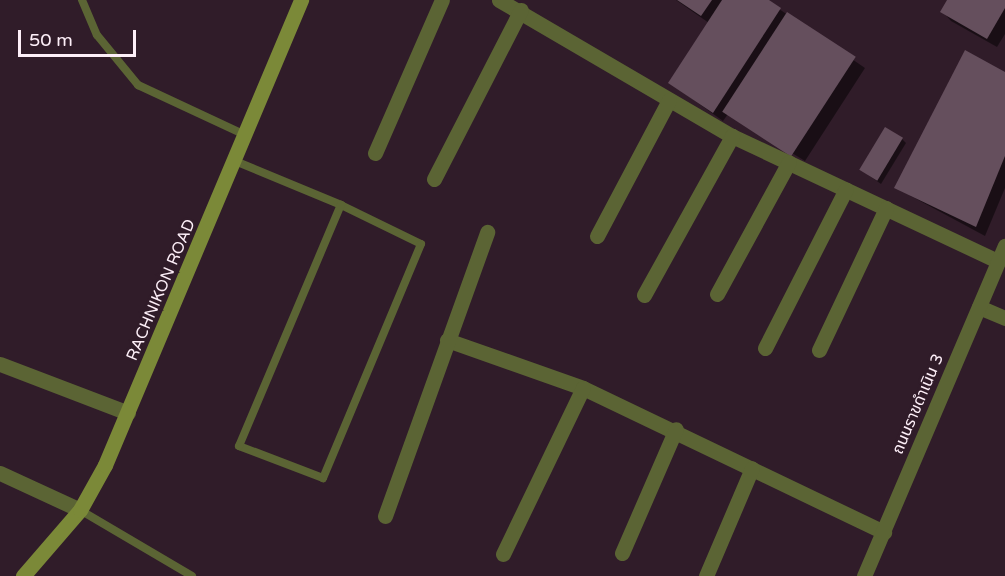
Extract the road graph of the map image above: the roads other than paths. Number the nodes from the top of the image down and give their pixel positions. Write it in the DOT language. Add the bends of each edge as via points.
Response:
graph roads {
  1 [pos="82,0"];
  2 [pos="301,0"];
  3 [pos="442,0"];
  4 [pos="499,0"];
  5 [pos="521,10"];
  6 [pos="669,100"];
  7 [pos="245,135"];
  8 [pos="732,136"];
  9 [pos="375,153"];
  10 [pos="235,161"];
  11 [pos="789,162"];
  12 [pos="434,179"];
  13 [pos="846,189"];
  14 [pos="341,205"];
  15 [pos="886,208"];
  16 [pos="487,232"];
  17 [pos="597,236"];
  18 [pos="1005,246"];
  19 [pos="998,261"];
  20 [pos="717,294"];
  21 [pos="644,295"];
  22 [pos="979,307"];
  23 [pos="1005,318"];
  24 [pos="447,340"];
  25 [pos="765,348"];
  26 [pos="819,350"];
  27 [pos="0,364"];
  28 [pos="583,388"];
  29 [pos="128,413"];
  30 [pos="676,429"];
  31 [pos="752,468"];
  32 [pos="0,474"];
  33 [pos="80,510"];
  34 [pos="386,516"];
  35 [pos="884,531"];
  36 [pos="622,553"];
  37 [pos="503,555"];
  38 [pos="23,576"];
  39 [pos="192,576"];
  40 [pos="706,576"];
  41 [pos="864,576"];
  1 -- 7 [label="lane" via="97,35 138,86"];
  2 -- 7 [label="street, RACHNIKON ROAD"];
  3 -- 9 [label="street"];
  4 -- 5 [label="street"];
  5 -- 6 [label="street" via="580,51"];
  5 -- 12 [label="street"];
  6 -- 8 [label="street"];
  6 -- 17 [label="street"];
  7 -- 10 [label="street, RACHNIKON ROAD"];
  8 -- 11 [label="street"];
  8 -- 21 [label="street"];
  10 -- 14 [label="lane"];
  10 -- 29 [label="street, RACHNIKON ROAD"];
  11 -- 13 [label="street"];
  11 -- 20 [label="street"];
  13 -- 15 [label="street"];
  13 -- 25 [label="street"];
  14 -- 14 [label="lane" via="239,447 323,478 421,244"];
  15 -- 19 [label="street"];
  15 -- 26 [label="street"];
  16 -- 24 [label="street"];
  18 -- 19 [label="street, ถนนราขดำเนิน 3"];
  19 -- 22 [label="street, ถนนราขดำเนิน 3"];
  22 -- 23 [label="street"];
  22 -- 35 [label="street, ถนนราขดำเนิน 3"];
  24 -- 28 [label="street"];
  24 -- 34 [label="street"];
  27 -- 29 [label="street"];
  28 -- 30 [label="street"];
  28 -- 37 [label="street"];
  29 -- 33 [label="street, RACHNIKON ROAD"];
  30 -- 31 [label="street"];
  30 -- 36 [label="street"];
  31 -- 35 [label="street"];
  31 -- 40 [label="street"];
  32 -- 33 [label="street"];
  33 -- 38 [label="street, RACHNIKON ROAD"];
  33 -- 39 [label="lane"];
  35 -- 41 [label="street, ถนนราขดำเนิน 3"];
}
